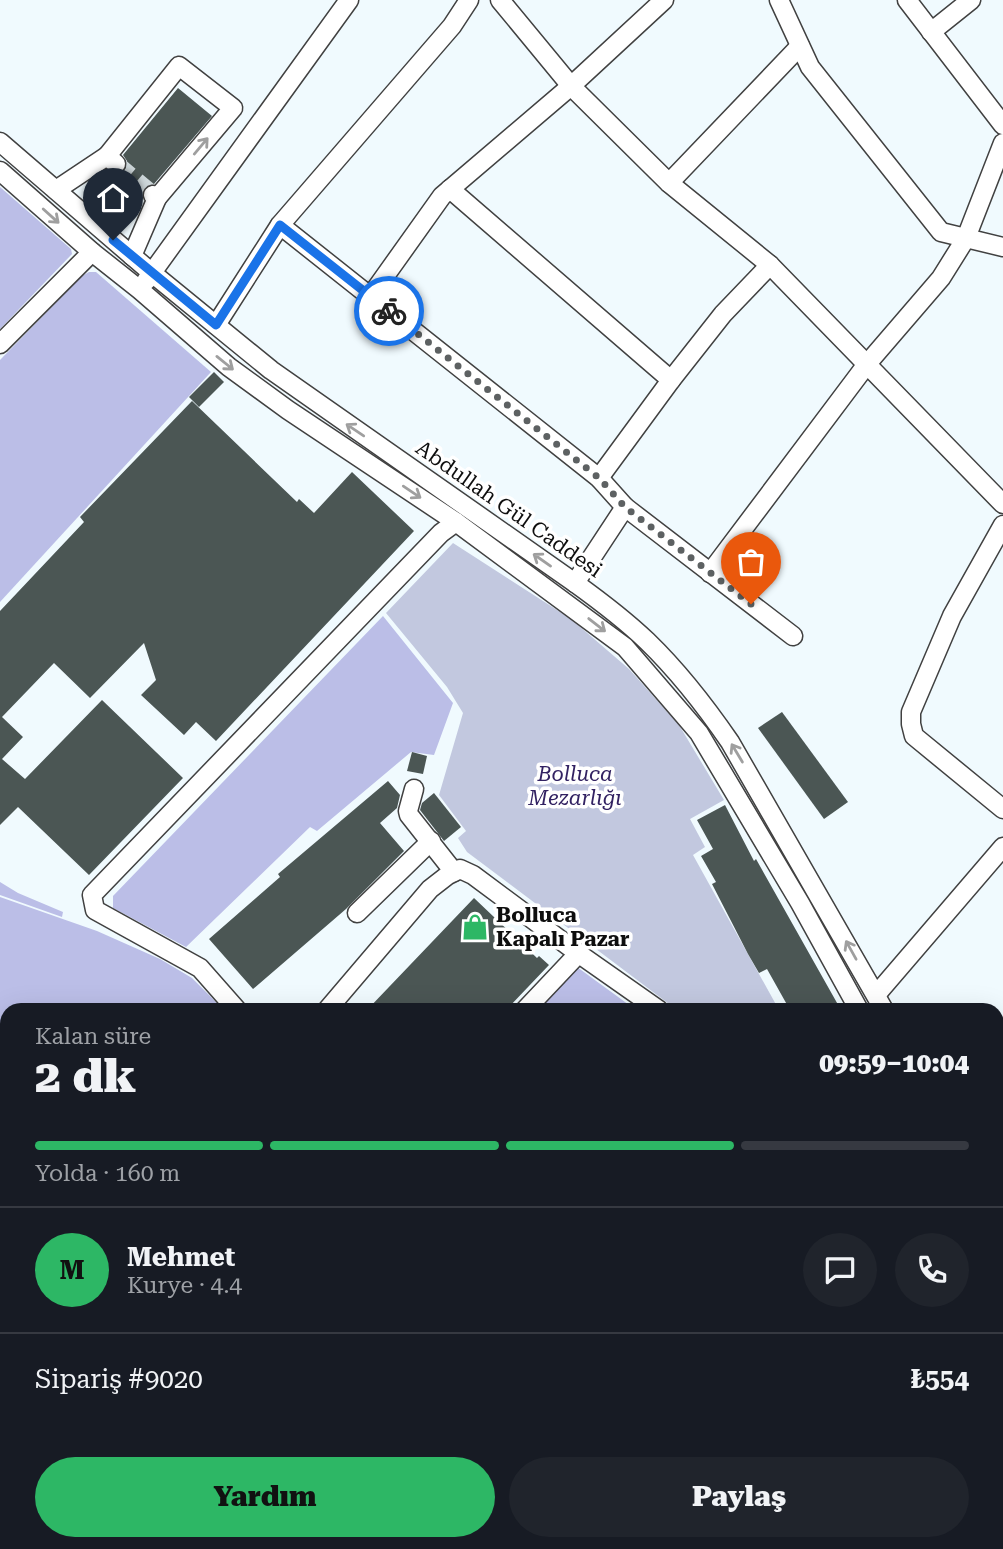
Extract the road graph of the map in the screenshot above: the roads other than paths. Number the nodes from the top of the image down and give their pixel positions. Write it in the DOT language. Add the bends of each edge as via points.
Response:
graph roads {
  1 [pos="349,0"];
  2 [pos="469,0"];
  3 [pos="500,0"];
  4 [pos="664,0"];
  5 [pos="907,0"];
  6 [pos="971,0"];
  7 [pos="787,3"];
  8 [pos="931,32"];
  9 [pos="800,46"];
  10 [pos="571,86"];
  11 [pos="1003,125"];
  12 [pos="0,142"];
  13 [pos="1003,143"];
  14 [pos="0,171"];
  15 [pos="669,183"];
  16 [pos="450,188"];
  17 [pos="56,190"];
  18 [pos="280,225"];
  19 [pos="966,238"];
  20 [pos="1003,247"];
  21 [pos="92,252"];
  22 [pos="132,256"];
  23 [pos="770,265"];
  24 [pos="152,273"];
  25 [pos="140,290"];
  26 [pos="370,297"];
  27 [pos="216,325"];
  28 [pos="0,344"];
  29 [pos="867,364"];
  30 [pos="671,380"];
  31 [pos="599,478"];
  32 [pos="1003,504"];
  33 [pos="625,507"];
  34 [pos="456,522"];
  35 [pos="1003,526"];
  36 [pos="710,573"];
  37 [pos="575,583"];
  38 [pos="793,636"];
  39 [pos="414,789"];
  40 [pos="1000,800"];
  41 [pos="430,841"];
  42 [pos="1003,847"];
  43 [pos="454,872"];
  44 [pos="358,913"];
  45 [pos="578,954"];
  46 [pos="880,1002"];
  47 [pos="231,1003"];
  48 [pos="333,1003"];
  49 [pos="531,1003"];
  50 [pos="649,1003"];
  51 [pos="855,1003"];
  1 -- 24 [label="street"];
  2 -- 18 [label="street" via="452,26"];
  3 -- 10 [label="street"];
  4 -- 10 [label="street"];
  5 -- 8 [label="street"];
  6 -- 8 [label="street"];
  7 -- 9 [label="street"];
  8 -- 11 [label="street"];
  9 -- 15 [label="street"];
  9 -- 19 [label="street" via="810,67 941,232"];
  10 -- 15 [label="street"];
  10 -- 16 [label="street"];
  12 -- 17 [label="street, Abdullah Gül Caddesi"];
  13 -- 19 [label="street"];
  14 -- 21 [label="street, Abdullah Gül Caddesi, one-way"];
  15 -- 23 [label="street"];
  16 -- 26 [label="street"];
  16 -- 30 [label="street"];
  17 -- 22 [label="street, Abdullah Gül Caddesi"];
  22 -- 17 [label="street, one-way" via="155,197 233,108 179,66 112,160"];
  18 -- 26 [label="street"];
  18 -- 27 [label="street"];
  19 -- 20 [label="street"];
  19 -- 29 [label="street" via="941,278"];
  21 -- 25 [label="street, Abdullah Gül Caddesi"];
  21 -- 28 [label="street"];
  22 -- 24 [label="street, Abdullah Gül Caddesi"];
  23 -- 29 [label="street"];
  23 -- 30 [label="street" via="723,314"];
  24 -- 25 [label="street"];
  24 -- 27 [label="street, Abdullah Gül Caddesi"];
  25 -- 34 [label="street, Abdullah Gül Caddesi, one-way" via="229,367"];
  26 -- 31 [label="street"];
  37 -- 27 [label="street, Abdullah Gül Caddesi, one-way" via="281,378"];
  29 -- 32 [label="street"];
  29 -- 36 [label="street"];
  30 -- 31 [label="street"];
  31 -- 33 [label="street"];
  33 -- 36 [label="street"];
  33 -- 37 [label="street"];
  34 -- 47 [label="street" via="92,895 95,910 200,968"];
  34 -- 51 [label="street, Abdullah Gül Caddesi, one-way" via="625,647 699,733"];
  35 -- 40 [label="street" via="953,616 911,712 914,736"];
  36 -- 38 [label="street"];
  46 -- 37 [label="street, Abdullah Gül Caddesi, one-way" via="763,796 711,715 649,642"];
  39 -- 41 [label="street" via="409,815"];
  41 -- 43 [label="street"];
  41 -- 44 [label="street"];
  42 -- 46 [label="street"];
  43 -- 45 [label="street" via="460,869 473,874"];
  43 -- 48 [label="street" via="430,889"];
  45 -- 49 [label="street"];
  45 -- 50 [label="street"];
}
